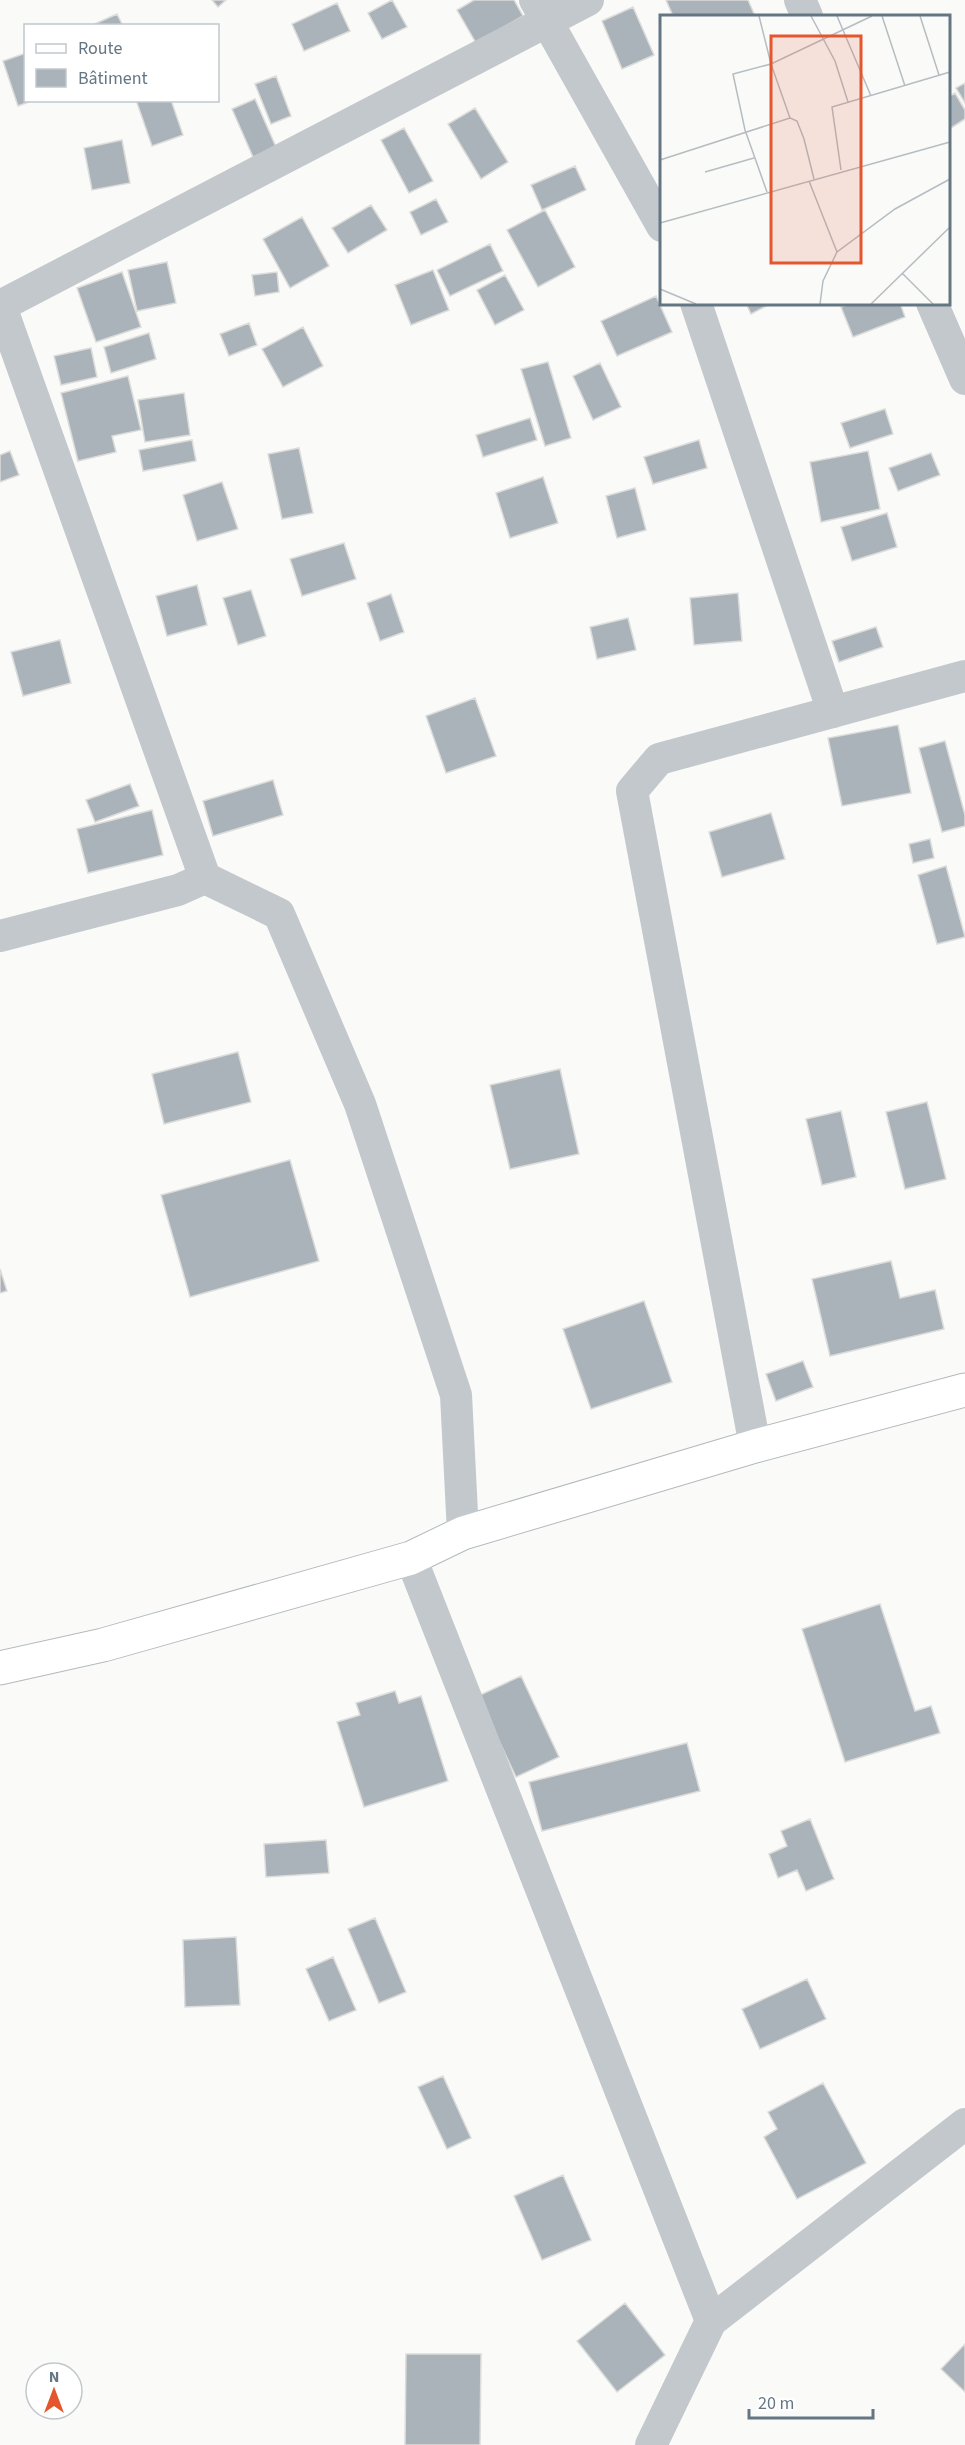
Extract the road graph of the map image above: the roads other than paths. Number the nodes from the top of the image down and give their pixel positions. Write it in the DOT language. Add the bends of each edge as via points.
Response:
graph roads {
  1 [pos="588,0"];
  2 [pos="800,0"];
  3 [pos="541,11"];
  4 [pos="807,15"];
  5 [pos="660,222"];
  6 [pos="696,304"];
  7 [pos="932,304"];
  8 [pos="0,305"];
  9 [pos="965,379"];
  10 [pos="965,676"];
  11 [pos="833,712"];
  12 [pos="205,878"];
  13 [pos="0,936"];
  14 [pos="965,1390"];
  15 [pos="755,1446"];
  16 [pos="463,1533"];
  17 [pos="411,1558"];
  18 [pos="0,1668"];
  19 [pos="965,2124"];
  20 [pos="711,2321"];
  21 [pos="651,2445"];
  1 -- 3 [label="street"];
  2 -- 4 [label="street"];
  3 -- 5 [label="street"];
  3 -- 8 [label="street"];
  6 -- 11 [label="street"];
  7 -- 9 [label="street"];
  8 -- 12 [label="street"];
  10 -- 11 [label="street"];
  11 -- 15 [label="street" via="659,759 632,791"];
  12 -- 13 [label="street" via="178,890"];
  12 -- 16 [label="street" via="279,914 360,1104 456,1395"];
  14 -- 15 [label="street"];
  15 -- 16 [label="street"];
  16 -- 17 [label="street"];
  17 -- 18 [label="street" via="103,1646"];
  17 -- 20 [label="street"];
  19 -- 20 [label="street"];
  20 -- 21 [label="street"];
}
